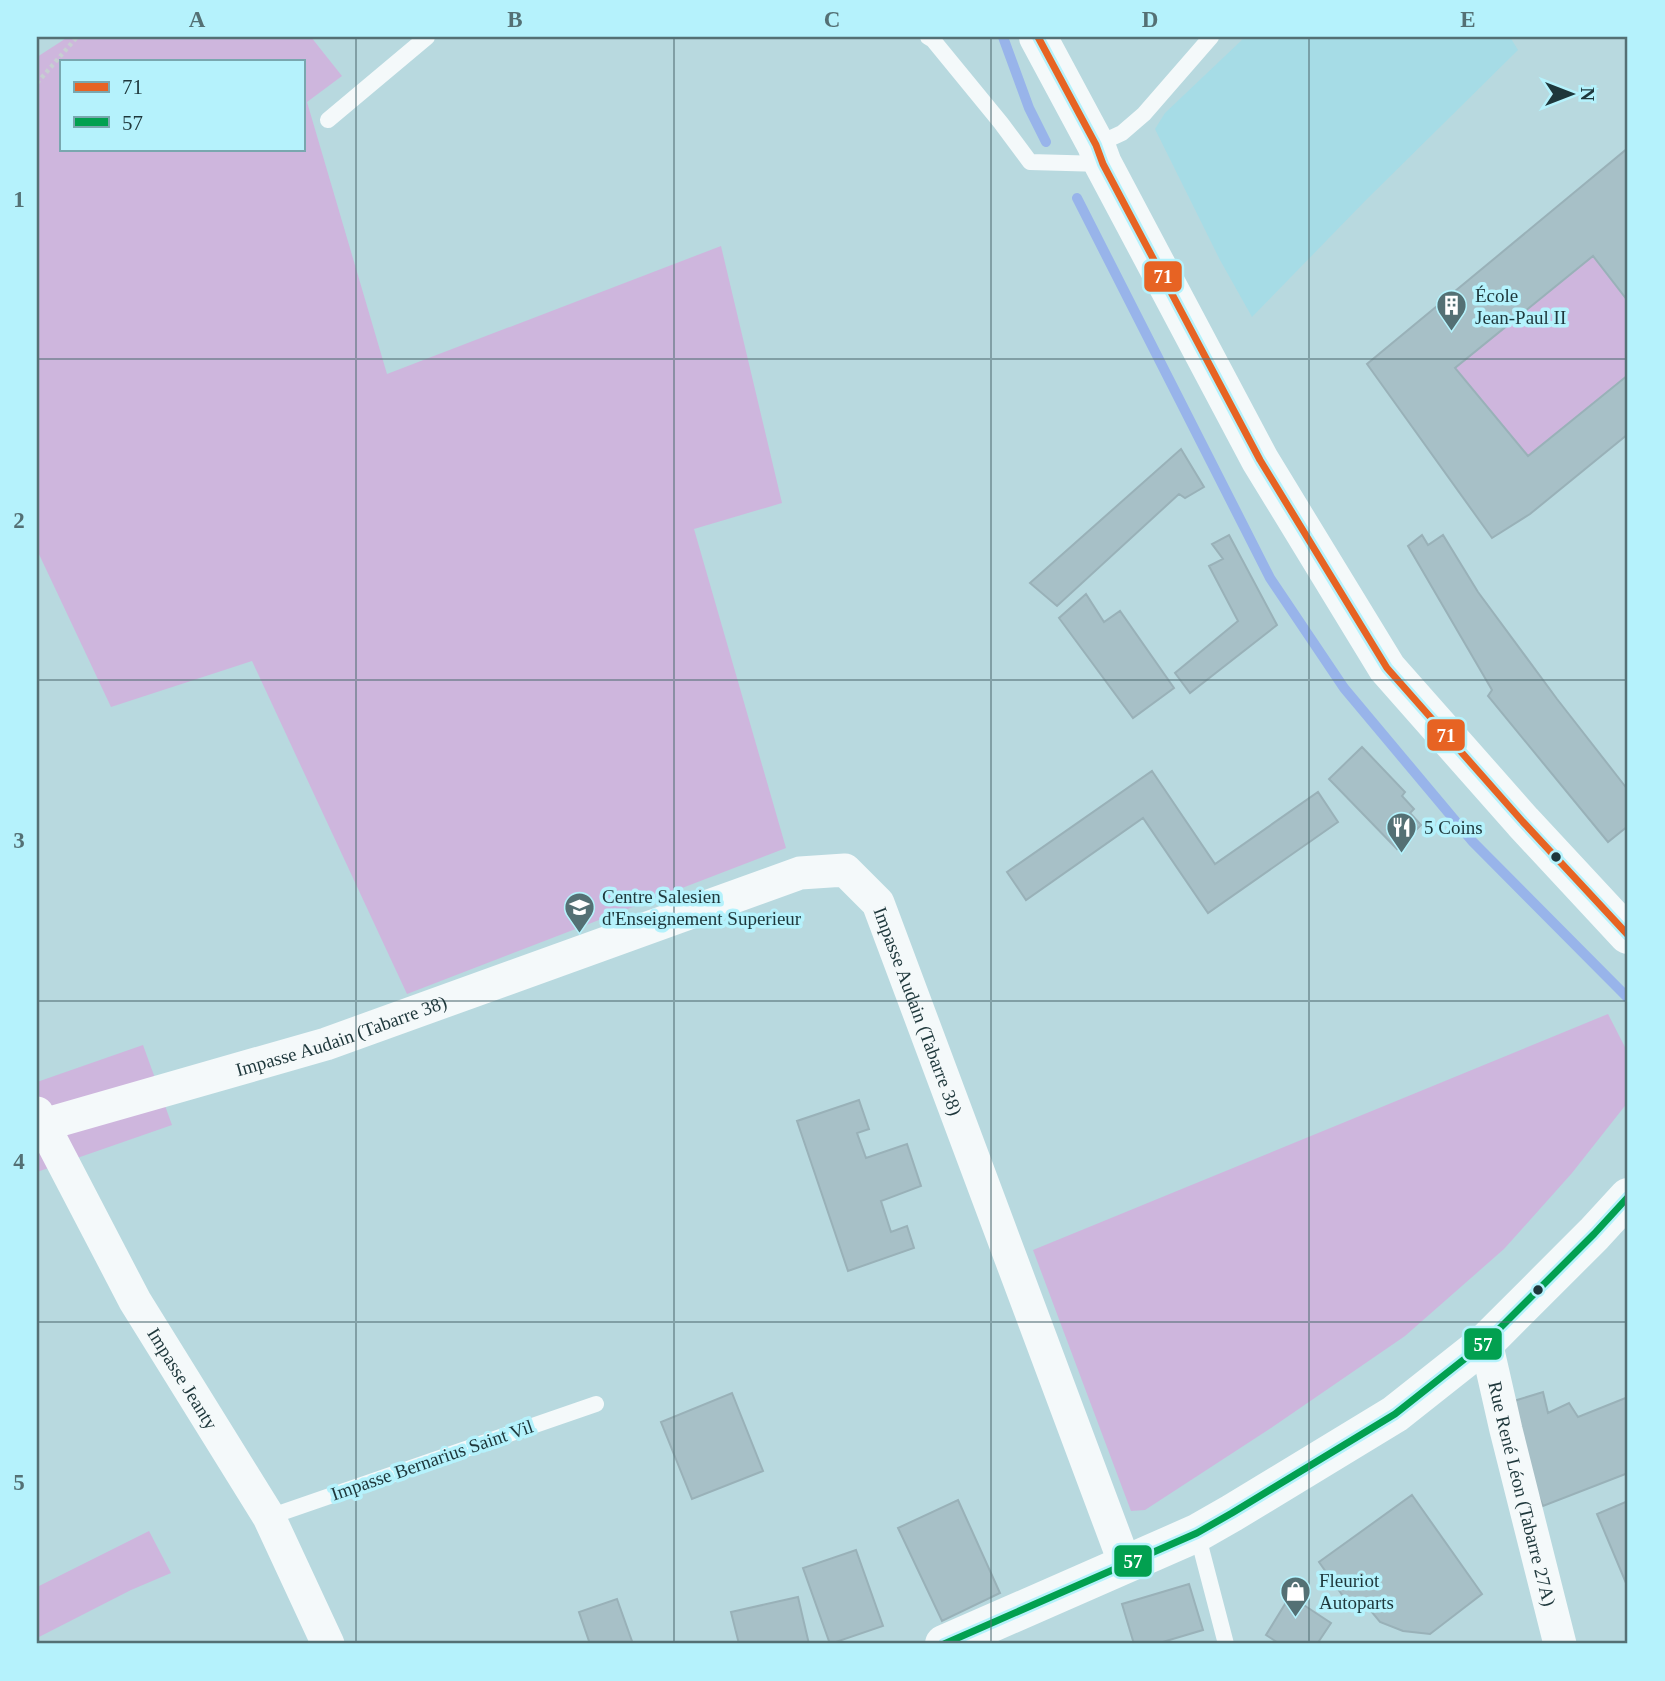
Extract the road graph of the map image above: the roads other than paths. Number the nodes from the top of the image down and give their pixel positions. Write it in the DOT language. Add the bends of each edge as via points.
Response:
graph roads {
  1 [pos="427,37"];
  2 [pos="928,37"];
  3 [pos="1038,37"];
  4 [pos="1211,37"];
  5 [pos="328,120"];
  6 [pos="1100,155"];
  7 [pos="1628,935"];
  8 [pos="39,1122"];
  9 [pos="1628,1197"];
  10 [pos="1486,1342"];
  11 [pos="596,1404"];
  12 [pos="269,1517"];
  13 [pos="1197,1533"];
  14 [pos="1125,1564"];
  15 [pos="328,1644"];
  16 [pos="944,1644"];
  17 [pos="1226,1644"];
  18 [pos="1560,1644"];
  1 -- 5 [label="lane"];
  2 -- 6 [label="lane" via="1030,162"];
  3 -- 6 [label="main road"];
  4 -- 6 [label="lane" via="1144,114"];
  6 -- 7 [label="main road" via="1260,460 1387,668"];
  8 -- 12 [label="street, Impasse Jeanty" via="135,1301"];
  8 -- 14 [label="street, Impasse Audain (Tabarre 38)" via="326,1044 800,873 845,870 878,902"];
  9 -- 10 [label="main road"];
  10 -- 13 [label="main road" via="1395,1414"];
  10 -- 18 [label="street, Rue René Léon (Tabarre 27A)"];
  11 -- 12 [label="lane, Impasse Bernarius Saint Vil"];
  12 -- 15 [label="street, Impasse Jeanty"];
  13 -- 14 [label="main road"];
  13 -- 17 [label="lane"];
  14 -- 16 [label="main road"];
}
